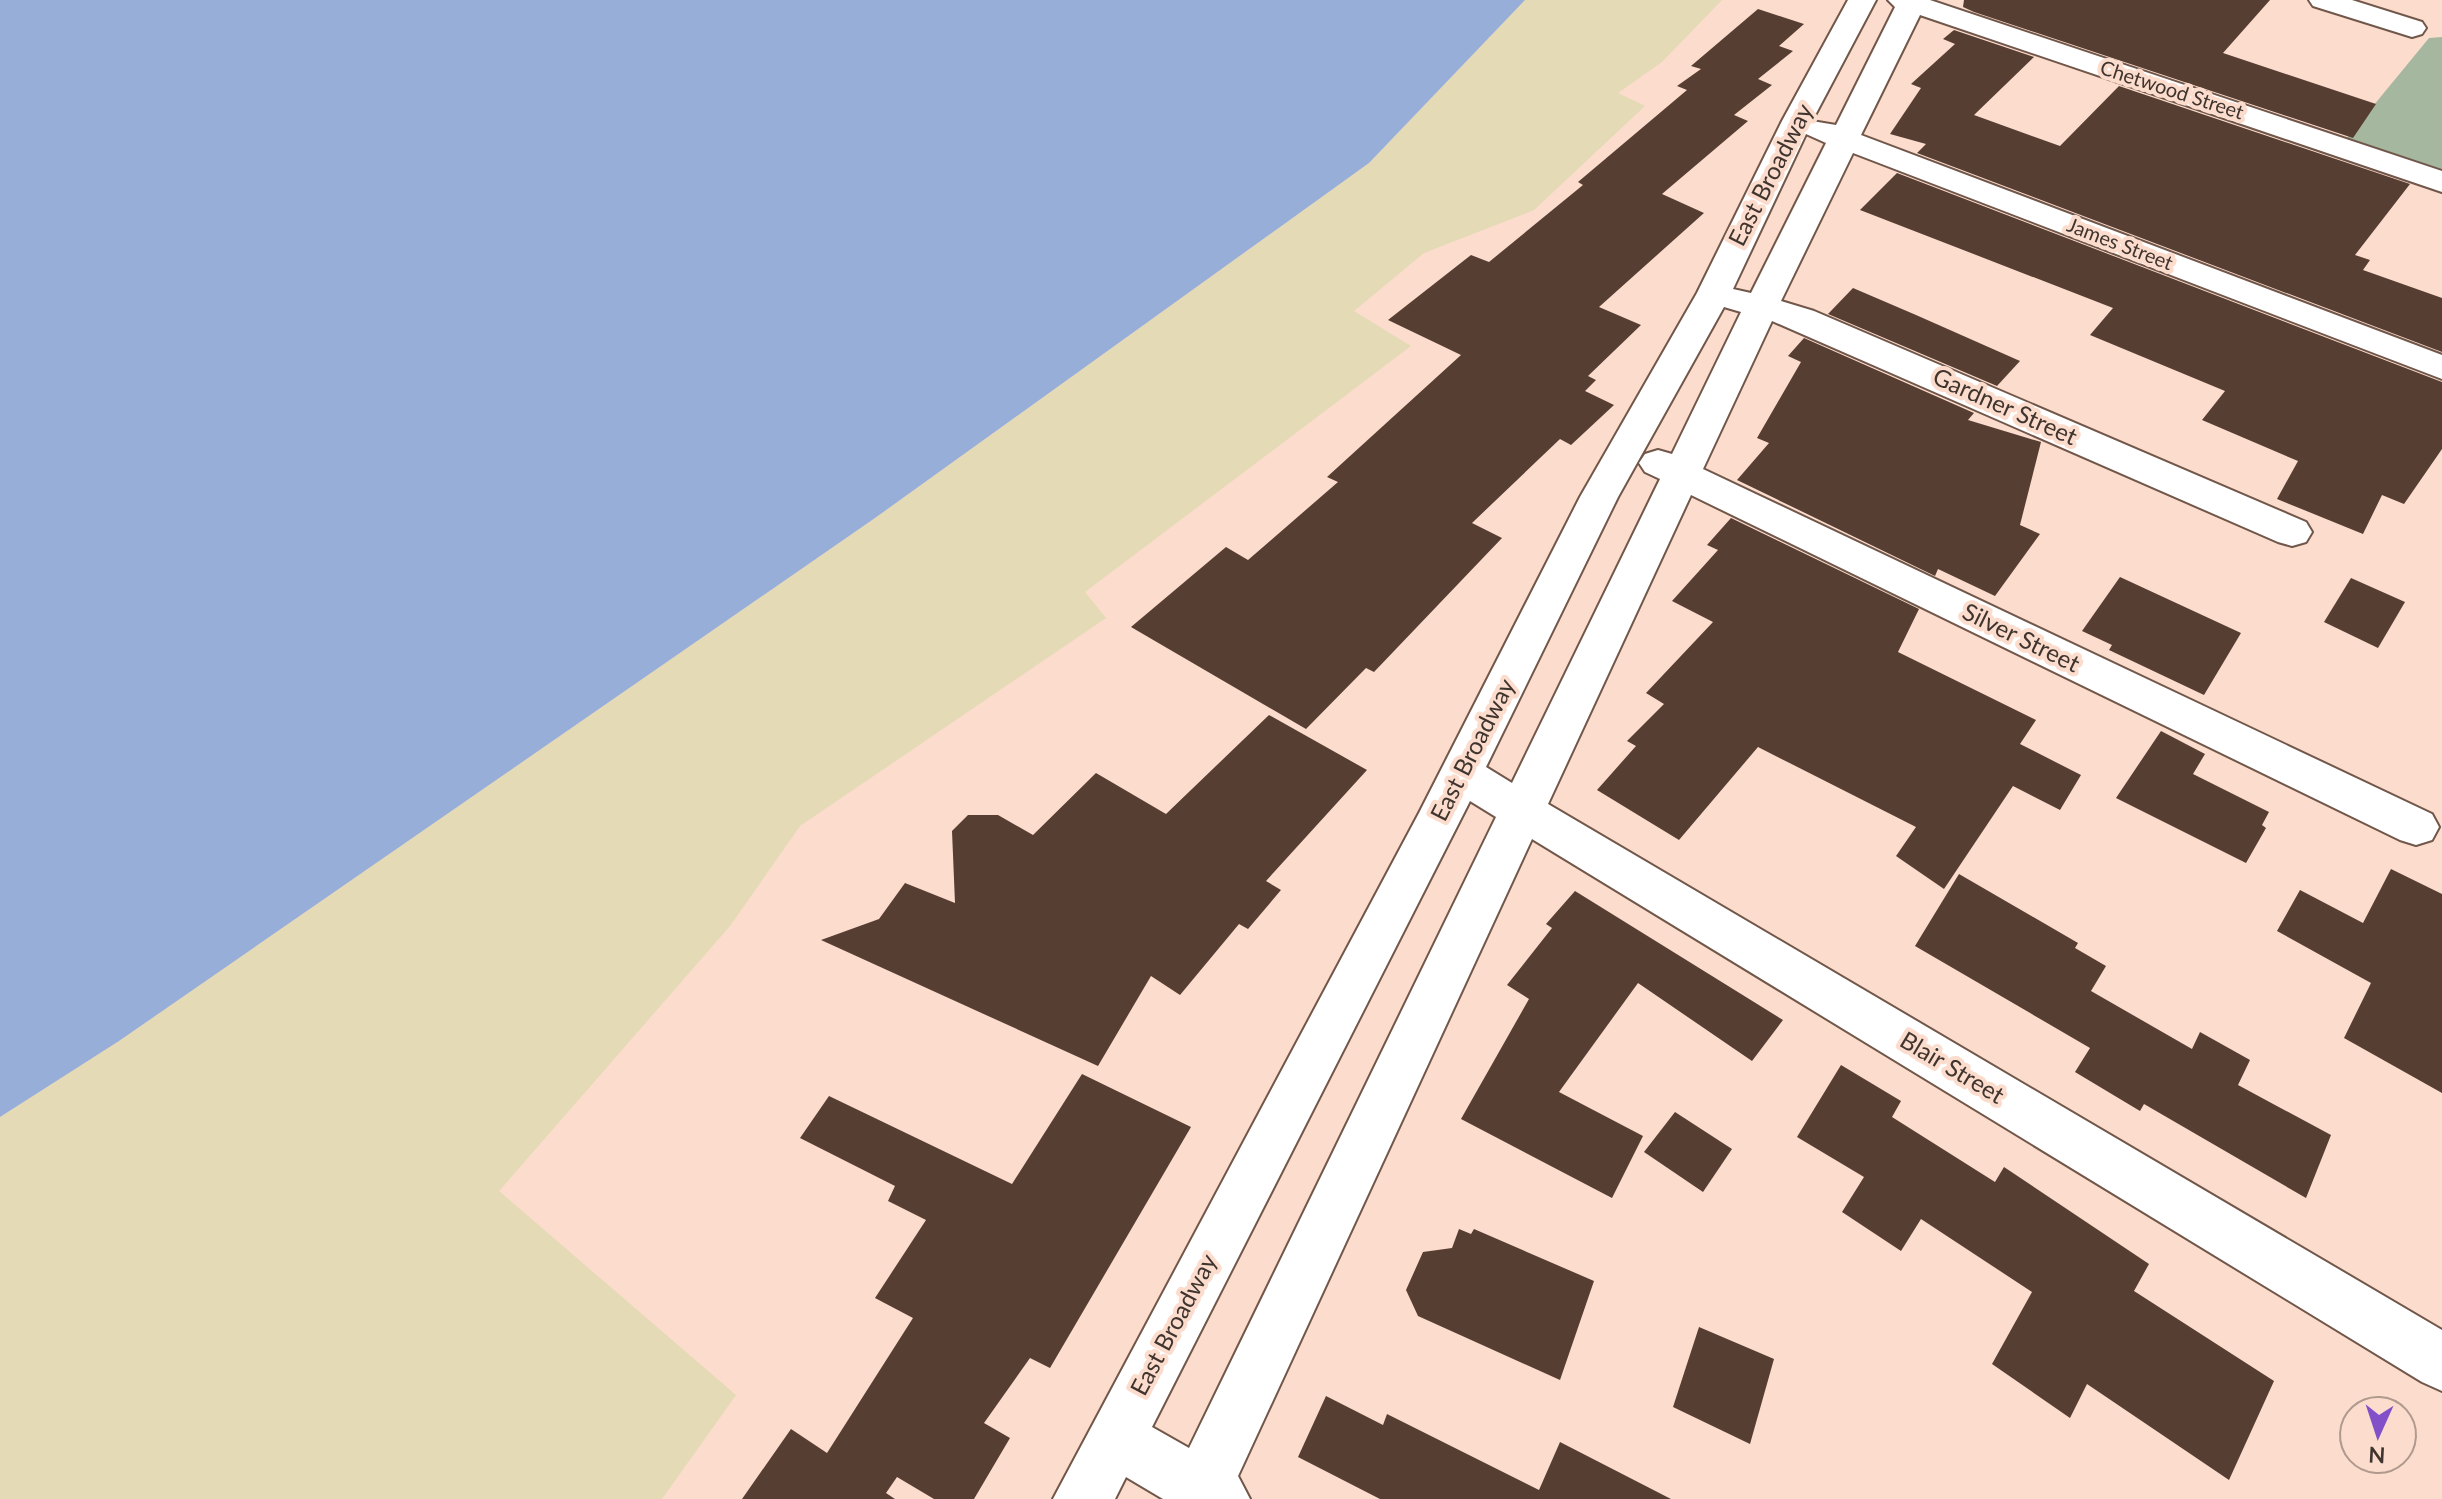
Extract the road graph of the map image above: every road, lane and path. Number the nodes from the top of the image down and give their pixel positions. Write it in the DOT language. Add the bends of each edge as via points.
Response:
graph roads {
  1 [pos="1862,0"];
  2 [pos="2323,0"];
  3 [pos="1909,1"];
  4 [pos="2412,28"];
  5 [pos="1797,121"];
  6 [pos="1846,139"];
  7 [pos="2442,182"];
  8 [pos="1714,293"];
  9 [pos="1761,307"];
  10 [pos="2442,368"];
  11 [pos="1627,448"];
  12 [pos="1683,475"];
  13 [pos="2292,532"];
  14 [pos="1461,774"];
  15 [pos="1522,811"];
  16 [pos="2416,827"];
  17 [pos="2442,1362"];
  18 [pos="1115,1438"];
  19 [pos="1206,1495"];
  20 [pos="1083,1499"];
  1 -- 5 [label="street, East Broadway"];
  2 -- 4 [label="street"];
  3 -- 6 [label="street, East Broadway"];
  3 -- 7 [label="street, Chetwood Street"];
  5 -- 6 [label="street, James Street"];
  5 -- 8 [label="street, East Broadway"];
  6 -- 9 [label="street, East Broadway"];
  6 -- 10 [label="street, James Street"];
  8 -- 9 [label="street, Gardner Street"];
  8 -- 11 [label="street, East Broadway"];
  9 -- 12 [label="street, East Broadway"];
  9 -- 13 [label="street, Gardner Street" via="1802,319"];
  11 -- 12 [label="street, Silver Street"];
  11 -- 14 [label="street, East Broadway"];
  12 -- 15 [label="street, East Broadway"];
  12 -- 16 [label="street, Silver Street"];
  14 -- 15 [label="street, Blair Street"];
  14 -- 18 [label="street, East Broadway"];
  15 -- 17 [label="street, Blair Street"];
  15 -- 19 [label="street, East Broadway"];
  18 -- 19 [label="street"];
  18 -- 20 [label="street, East Broadway"];
}
